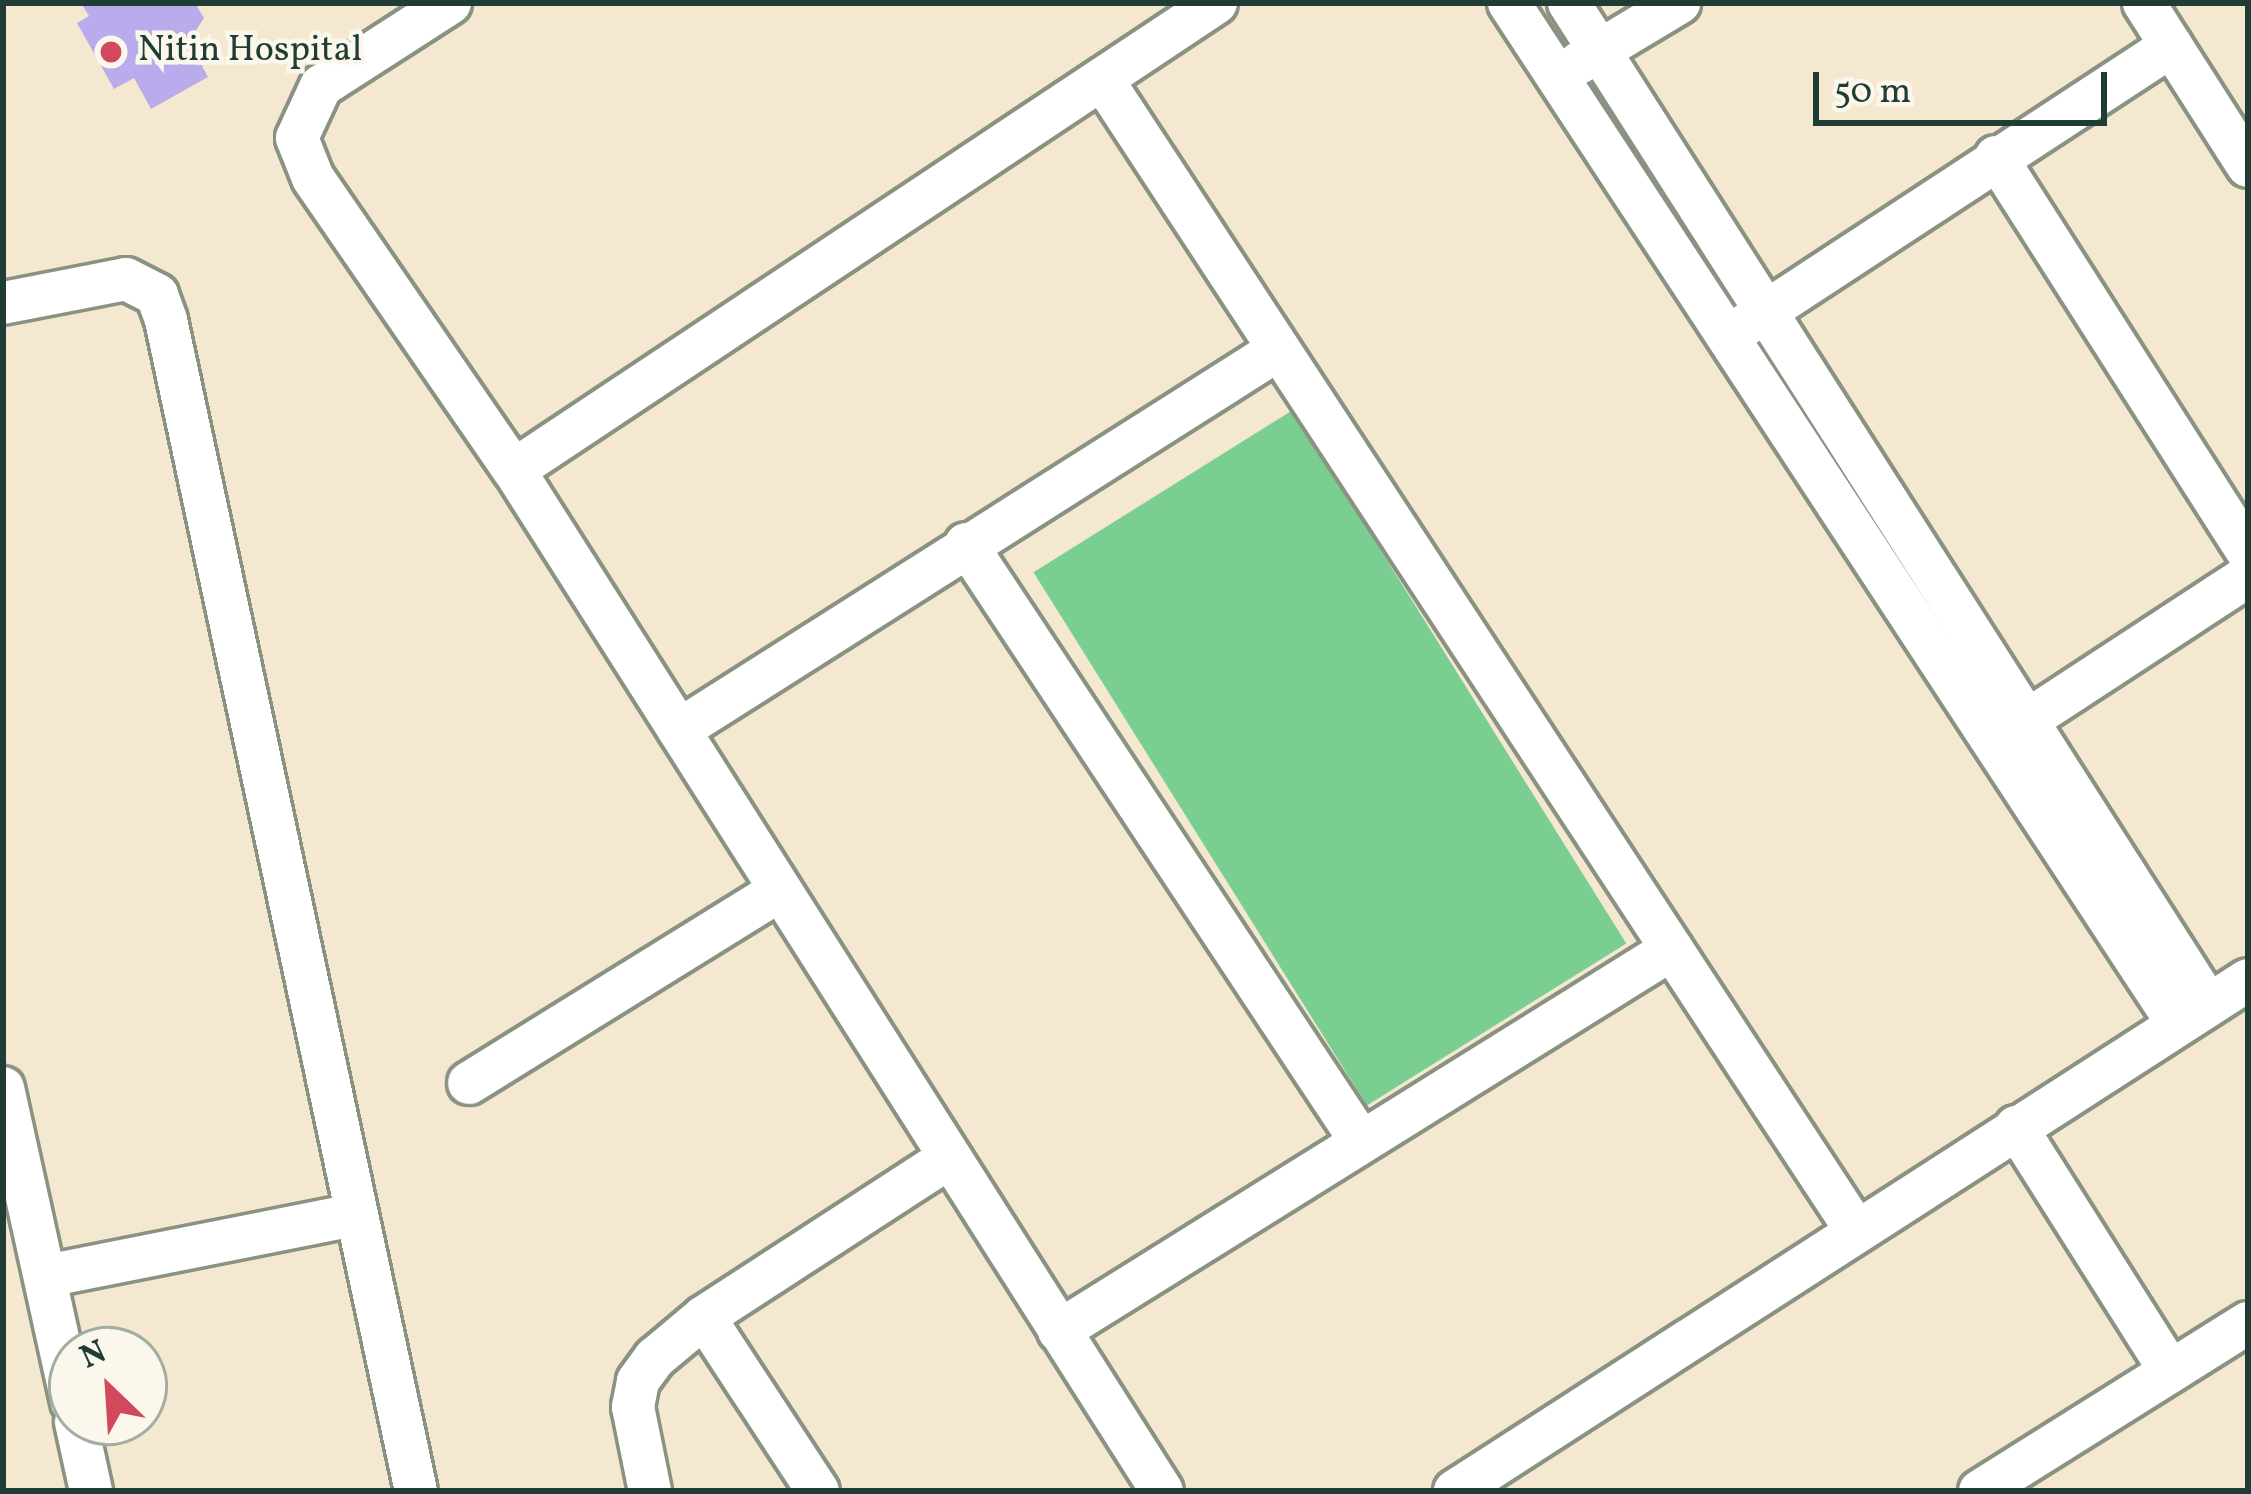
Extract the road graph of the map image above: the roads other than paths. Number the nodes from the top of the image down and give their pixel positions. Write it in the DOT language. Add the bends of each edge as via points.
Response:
graph roads {
  1 [pos="450,3"];
  2 [pos="1216,3"];
  3 [pos="1510,3"];
  4 [pos="1569,3"];
  5 [pos="1678,3"];
  6 [pos="2144,3"];
  7 [pos="2170,46"];
  8 [pos="1599,50"];
  9 [pos="1558,77"];
  10 [pos="1102,79"];
  11 [pos="1996,157"];
  12 [pos="2248,166"];
  13 [pos="3,303"];
  14 [pos="1767,310"];
  15 [pos="1728,337"];
  16 [pos="1276,350"];
  17 [pos="514,470"];
  18 [pos="966,544"];
  19 [pos="2248,554"];
  20 [pos="2248,576"];
  21 [pos="679,730"];
  22 [pos="2011,731"];
  23 [pos="780,890"];
  24 [pos="1672,949"];
  25 [pos="2248,980"];
  26 [pos="2193,1014"];
  27 [pos="470,1083"];
  28 [pos="3,1088"];
  29 [pos="2016,1127"];
  30 [pos="1360,1141"];
  31 [pos="950,1157"];
  32 [pos="354,1215"];
  33 [pos="1856,1229"];
  34 [pos="46,1276"];
  35 [pos="704,1317"];
  36 [pos="2248,1323"];
  37 [pos="56,1326"];
  38 [pos="1059,1331"];
  39 [pos="2170,1371"];
  40 [pos="81,1446"];
  41 [pos="91,1491"];
  42 [pos="416,1491"];
  43 [pos="650,1491"];
  44 [pos="818,1491"];
  45 [pos="1162,1491"];
  46 [pos="1454,1491"];
  47 [pos="1980,1491"];
  1 -- 17 [label="street" via="321,86 297,139 313,178"];
  2 -- 10 [label="street"];
  3 -- 9 [label="street"];
  4 -- 8 [label="street"];
  5 -- 8 [label="street"];
  6 -- 7 [label="street"];
  7 -- 11 [label="street"];
  7 -- 12 [label="street"];
  8 -- 9 [label="street"];
  8 -- 14 [label="street"];
  9 -- 15 [label="street"];
  10 -- 16 [label="street"];
  10 -- 17 [label="street"];
  11 -- 14 [label="street"];
  11 -- 19 [label="street"];
  13 -- 32 [label="street" via="126,280 157,295"];
  14 -- 15 [label="street"];
  14 -- 22 [label="street"];
  15 -- 22 [label="street"];
  16 -- 18 [label="street"];
  16 -- 24 [label="street"];
  17 -- 21 [label="street"];
  18 -- 21 [label="street"];
  18 -- 30 [label="street"];
  20 -- 22 [label="street"];
  21 -- 23 [label="street"];
  22 -- 26 [label="street"];
  23 -- 27 [label="street"];
  23 -- 31 [label="street"];
  24 -- 30 [label="street"];
  24 -- 33 [label="street"];
  25 -- 26 [label="street"];
  26 -- 29 [label="street"];
  28 -- 34 [label="street"];
  29 -- 33 [label="street"];
  29 -- 39 [label="street"];
  30 -- 38 [label="street"];
  31 -- 35 [label="street"];
  31 -- 38 [label="street"];
  32 -- 34 [label="street"];
  32 -- 42 [label="street"];
  33 -- 46 [label="street"];
  34 -- 37 [label="street"];
  35 -- 43 [label="street" via="638,1381 633,1407"];
  35 -- 44 [label="street"];
  36 -- 39 [label="street"];
  38 -- 45 [label="street"];
  39 -- 47 [label="street"];
  40 -- 41 [label="street"];
}
